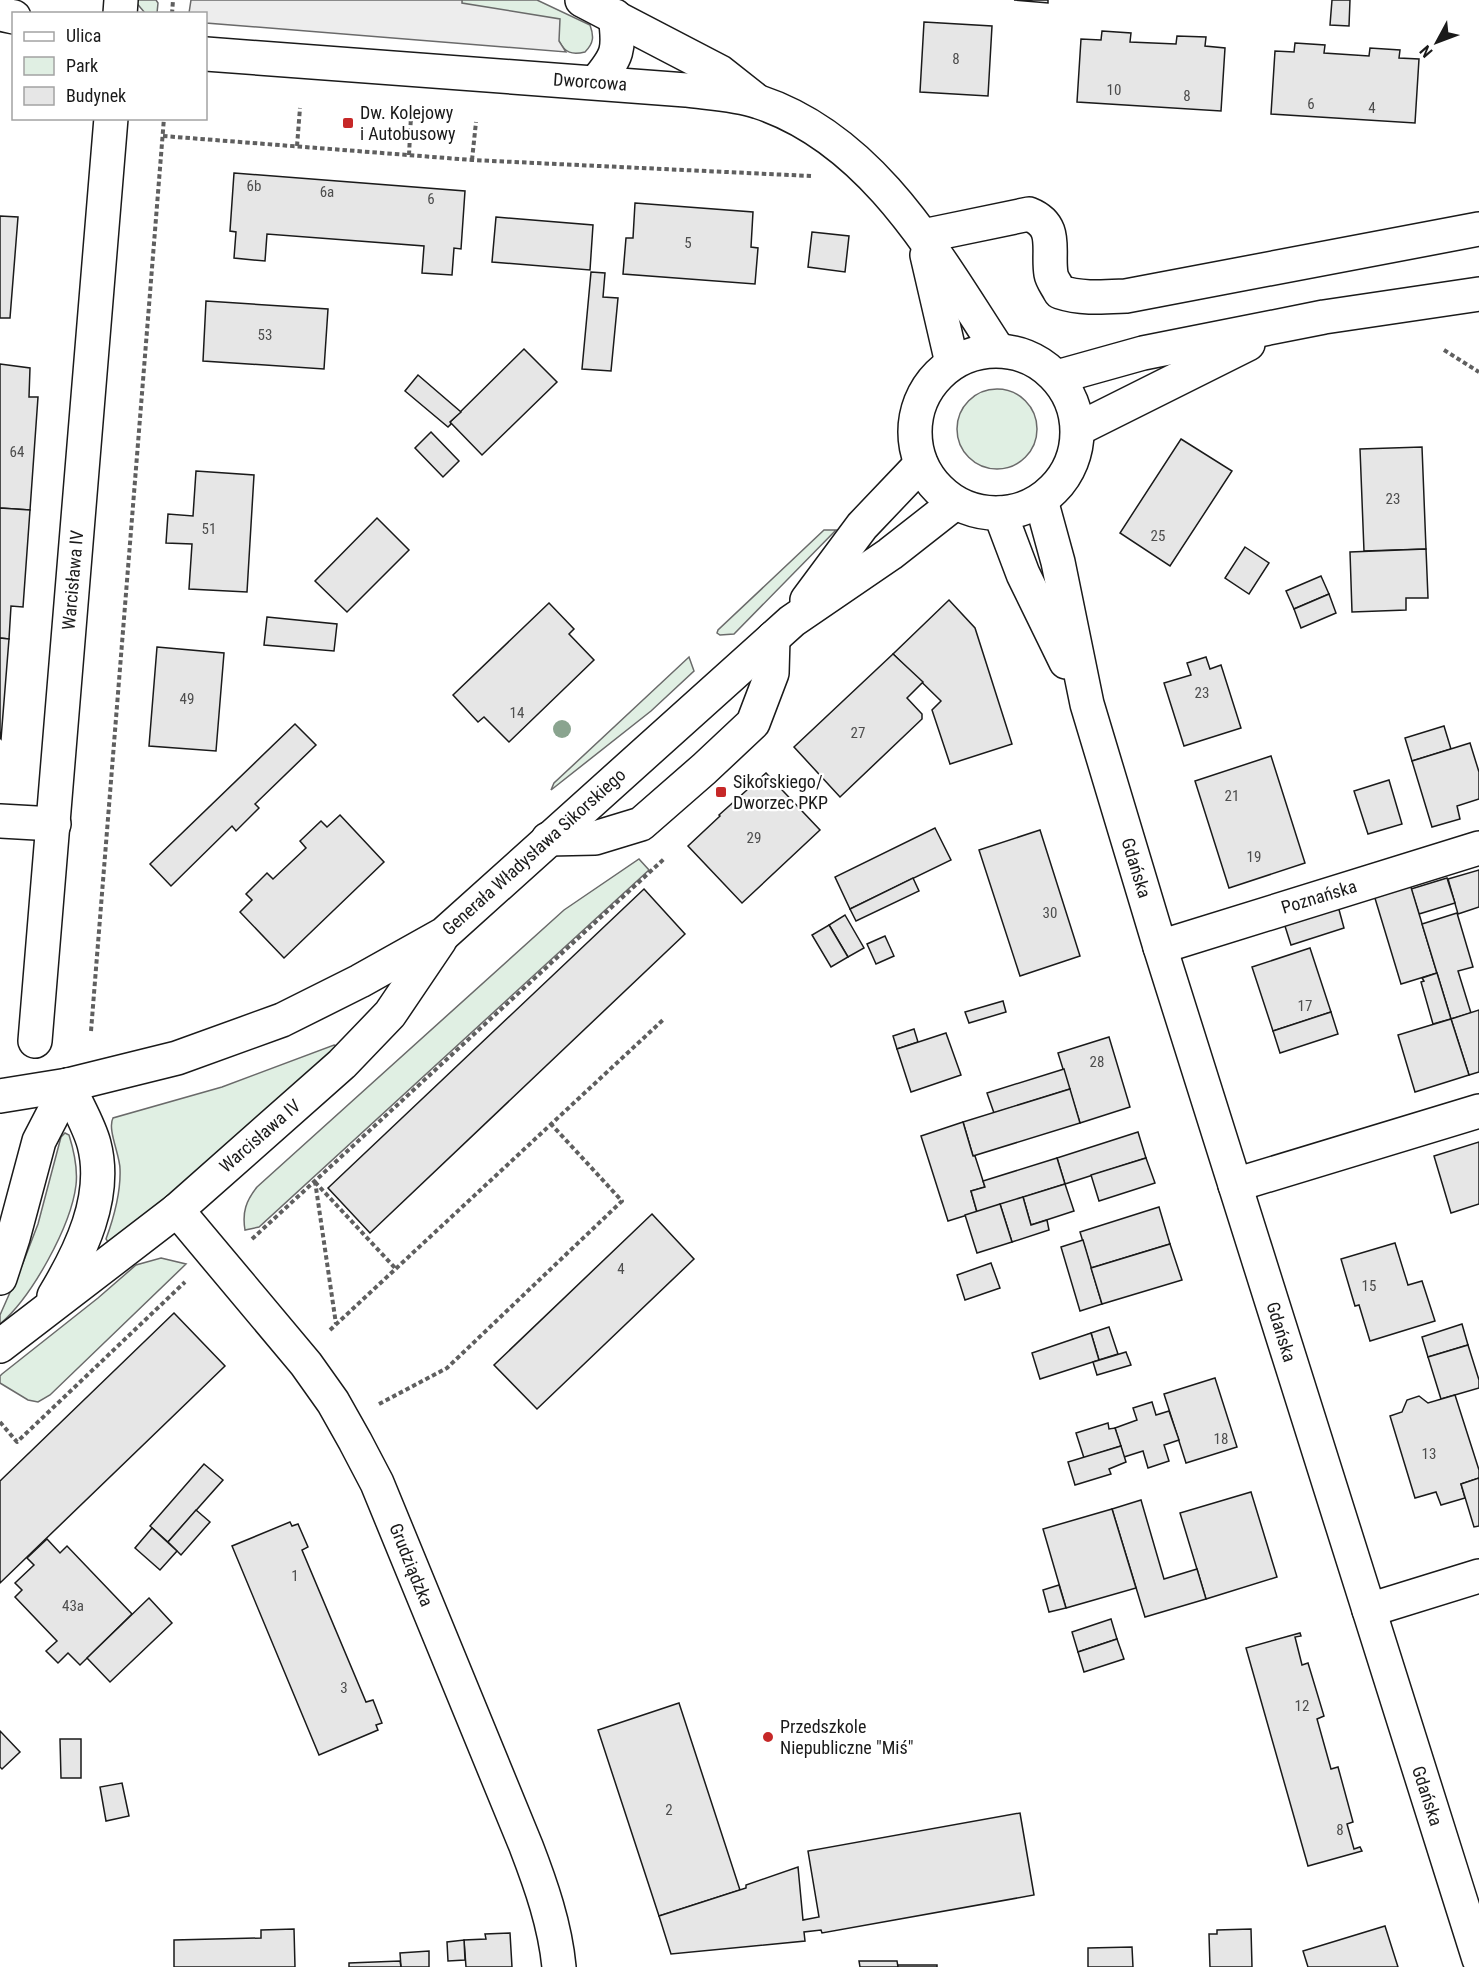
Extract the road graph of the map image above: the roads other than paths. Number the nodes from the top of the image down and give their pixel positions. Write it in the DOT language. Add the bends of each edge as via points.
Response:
graph roads {
  1 [pos="582,0"];
  2 [pos="615,16"];
  3 [pos="207,54"];
  4 [pos="596,82"];
  5 [pos="757,101"];
  6 [pos="111,120"];
  7 [pos="1479,229"];
  8 [pos="922,236"];
  9 [pos="1479,294"];
  10 [pos="1281,327"];
  11 [pos="998,350"];
  12 [pos="952,363"];
  13 [pos="1057,377"];
  14 [pos="1078,429"];
  15 [pos="921,464"];
  16 [pos="1041,500"];
  17 [pos="955,502"];
  18 [pos="1000,513"];
  19 [pos="782,629"];
  20 [pos="1087,704"];
  21 [pos="0,820"];
  22 [pos="54,824"];
  23 [pos="548,839"];
  24 [pos="1479,848"];
  25 [pos="444,934"];
  26 [pos="1160,947"];
  27 [pos="34,1041"];
  28 [pos="68,1085"];
  29 [pos="0,1096"];
  30 [pos="1479,1111"];
  31 [pos="1235,1185"];
  32 [pos="0,1202"];
  33 [pos="177,1209"];
  34 [pos="13,1238"];
  35 [pos="0,1278"];
  36 [pos="46,1310"];
  37 [pos="0,1346"];
  38 [pos="1479,1576"];
  39 [pos="1369,1610"];
  40 [pos="1479,1959"];
  41 [pos="559,1967"];
  1 -- 2 [label="street"];
  2 -- 4 [label="street" via="617,50"];
  2 -- 5 [label="street" via="720,72"];
  3 -- 4 [label="street, Dworcowa"];
  4 -- 5 [label="street, Dworcowa"];
  5 -- 8 [label="street, Dworcowa" via="800,120 836,144 875,178"];
  6 -- 22 [label="street, Warcisława IV"];
  7 -- 8 [label="street" via="1126,296 1094,297 1060,292 1052,276 1051,239 1046,226 1029,214"];
  8 -- 11 [label="street, Dworcowa"];
  8 -- 12 [label="street, Dworcowa"];
  9 -- 10 [label="street"];
  10 -- 13 [label="street" via="1143,353"];
  10 -- 14 [label="street"];
  11 -- 12 [label="street" via="974,353"];
  11 -- 13 [label="street" via="1020,353"];
  12 -- 15 [label="street" via="931,382 918,408 915,436"];
  13 -- 14 [label="street" via="1072,401"];
  14 -- 16 [label="street" via="1076,450 1068,470 1057,487"];
  15 -- 17 [label="street" via="935,486"];
  15 -- 19 [label="street, Generała Władysława Sikorskiego" via="862,526"];
  16 -- 18 [label="street" via="1021,510"];
  16 -- 20 [label="street, Gdańska"];
  17 -- 18 [label="street" via="977,511"];
  17 -- 19 [label="street, Generała Władysława Sikorskiego" via="890,554"];
  18 -- 20 [label="street, Gdańska" via="1023,574"];
  19 -- 23 [label="street, Generała Władysława Sikorskiego"];
  19 -- 23 [label="street" via="772,673 753,723 696,776 641,824 595,838"];
  20 -- 26 [label="street, Gdańska"];
  21 -- 22 [label="street"];
  22 -- 27 [label="street, Warcisława IV"];
  23 -- 25 [label="street, Generała Władysława Sikorskiego"];
  24 -- 26 [label="street, Poznańska"];
  25 -- 28 [label="street, Generała Władysława Sikorskiego" via="282,1020 177,1058"];
  25 -- 33 [label="street, Warcisława IV" via="390,1014 342,1064"];
  26 -- 31 [label="street, Gdańska"];
  28 -- 29 [label="street, Generała Władysława Sikorskiego"];
  28 -- 34 [label="street" via="39,1141"];
  28 -- 36 [label="street, Warcisława IV" via="94,1145 98,1183 90,1225"];
  30 -- 31 [label="street"];
  31 -- 39 [label="street, Gdańska"];
  32 -- 34 [label="street"];
  33 -- 36 [label="street, Warcisława IV"];
  33 -- 41 [label="street, Grudziądzka" via="230,1249 333,1402 376,1483 526,1846 545,1900"];
  34 -- 35 [label="street"];
  36 -- 37 [label="street, Warcisława IV"];
  38 -- 39 [label="street"];
  39 -- 40 [label="street, Gdańska"];
}
